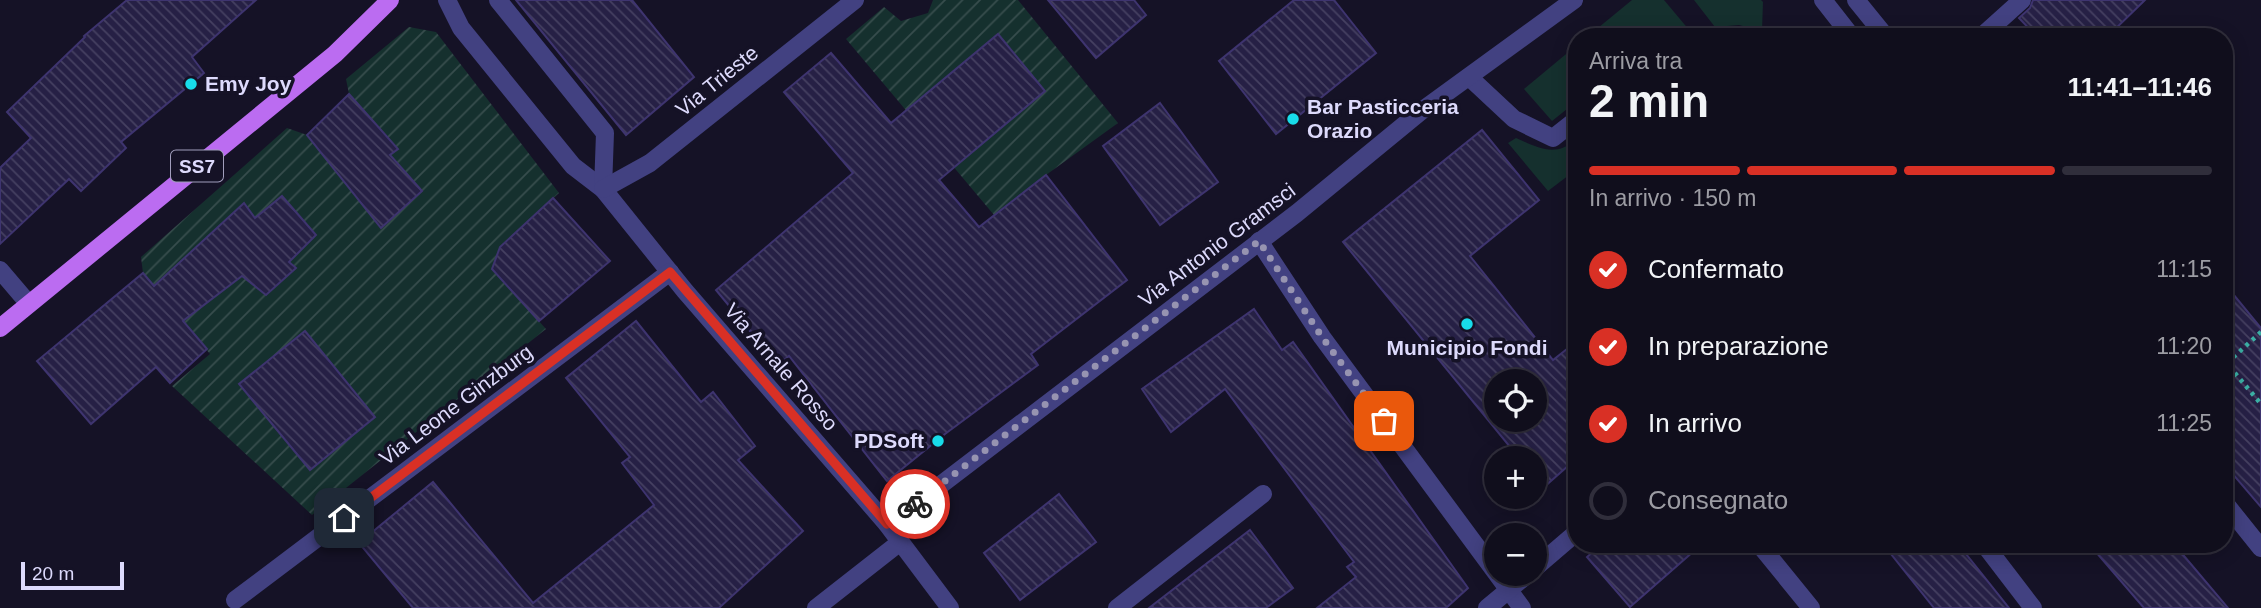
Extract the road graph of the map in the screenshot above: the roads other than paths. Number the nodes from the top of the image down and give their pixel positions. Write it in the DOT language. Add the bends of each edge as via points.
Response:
graph roads {
  1 [pos="390,0"];
  2 [pos="447,0"];
  3 [pos="498,0"];
  4 [pos="855,0"];
  5 [pos="1823,0"];
  6 [pos="1856,0"];
  7 [pos="2022,0"];
  8 [pos="1567,2"];
  9 [pos="1845,28"];
  10 [pos="1879,28"];
  11 [pos="1991,28"];
  12 [pos="1469,77"];
  13 [pos="1568,126"];
  14 [pos="603,189"];
  15 [pos="1259,241"];
  16 [pos="0,270"];
  17 [pos="670,272"];
  18 [pos="29,304"];
  19 [pos="0,328"];
  20 [pos="1263,494"];
  21 [pos="2233,513"];
  22 [pos="887,524"];
  23 [pos="1568,540"];
  24 [pos="899,543"];
  25 [pos="2261,548"];
  26 [pos="1766,553"];
  27 [pos="1991,553"];
  28 [pos="1547,558"];
  29 [pos="1514,586"];
  30 [pos="1508,591"];
  31 [pos="235,600"];
  32 [pos="816,608"];
  33 [pos="950,608"];
  34 [pos="1117,608"];
  35 [pos="1487,608"];
  36 [pos="1522,608"];
  37 [pos="1811,608"];
  38 [pos="2033,608"];
  1 -- 18 [label="main road, SS7" via="335,54"];
  2 -- 14 [label="street, Via Arnale Rosso" via="461,28 573,166"];
  3 -- 14 [label="street" via="605,133"];
  4 -- 14 [label="street, Via Trieste" via="650,163"];
  5 -- 9 [label="street"];
  6 -- 10 [label="street"];
  7 -- 11 [label="street"];
  8 -- 12 [label="street, Via Antonio Gramsci"];
  12 -- 13 [label="street" via="1514,119 1553,138"];
  12 -- 15 [label="street, Via Antonio Gramsci"];
  14 -- 17 [label="street, Via Arnale Rosso"];
  15 -- 22 [label="street, Via Antonio Gramsci"];
  15 -- 30 [label="street" via="1322,337"];
  16 -- 18 [label="street"];
  17 -- 22 [label="street, Via Arnale Rosso"];
  17 -- 31 [label="street, Via Leone Ginzburg"];
  18 -- 19 [label="main road, SS7"];
  20 -- 34 [label="street"];
  21 -- 25 [label="street"];
  22 -- 24 [label="street, Via Arnale Rosso"];
  23 -- 28 [label="street"];
  24 -- 32 [label="street"];
  24 -- 33 [label="street, Via Arnale Rosso"];
  26 -- 37 [label="street"];
  27 -- 38 [label="street"];
  29 -- 30 [label="street"];
  30 -- 35 [label="street"];
  30 -- 36 [label="street"];
}
